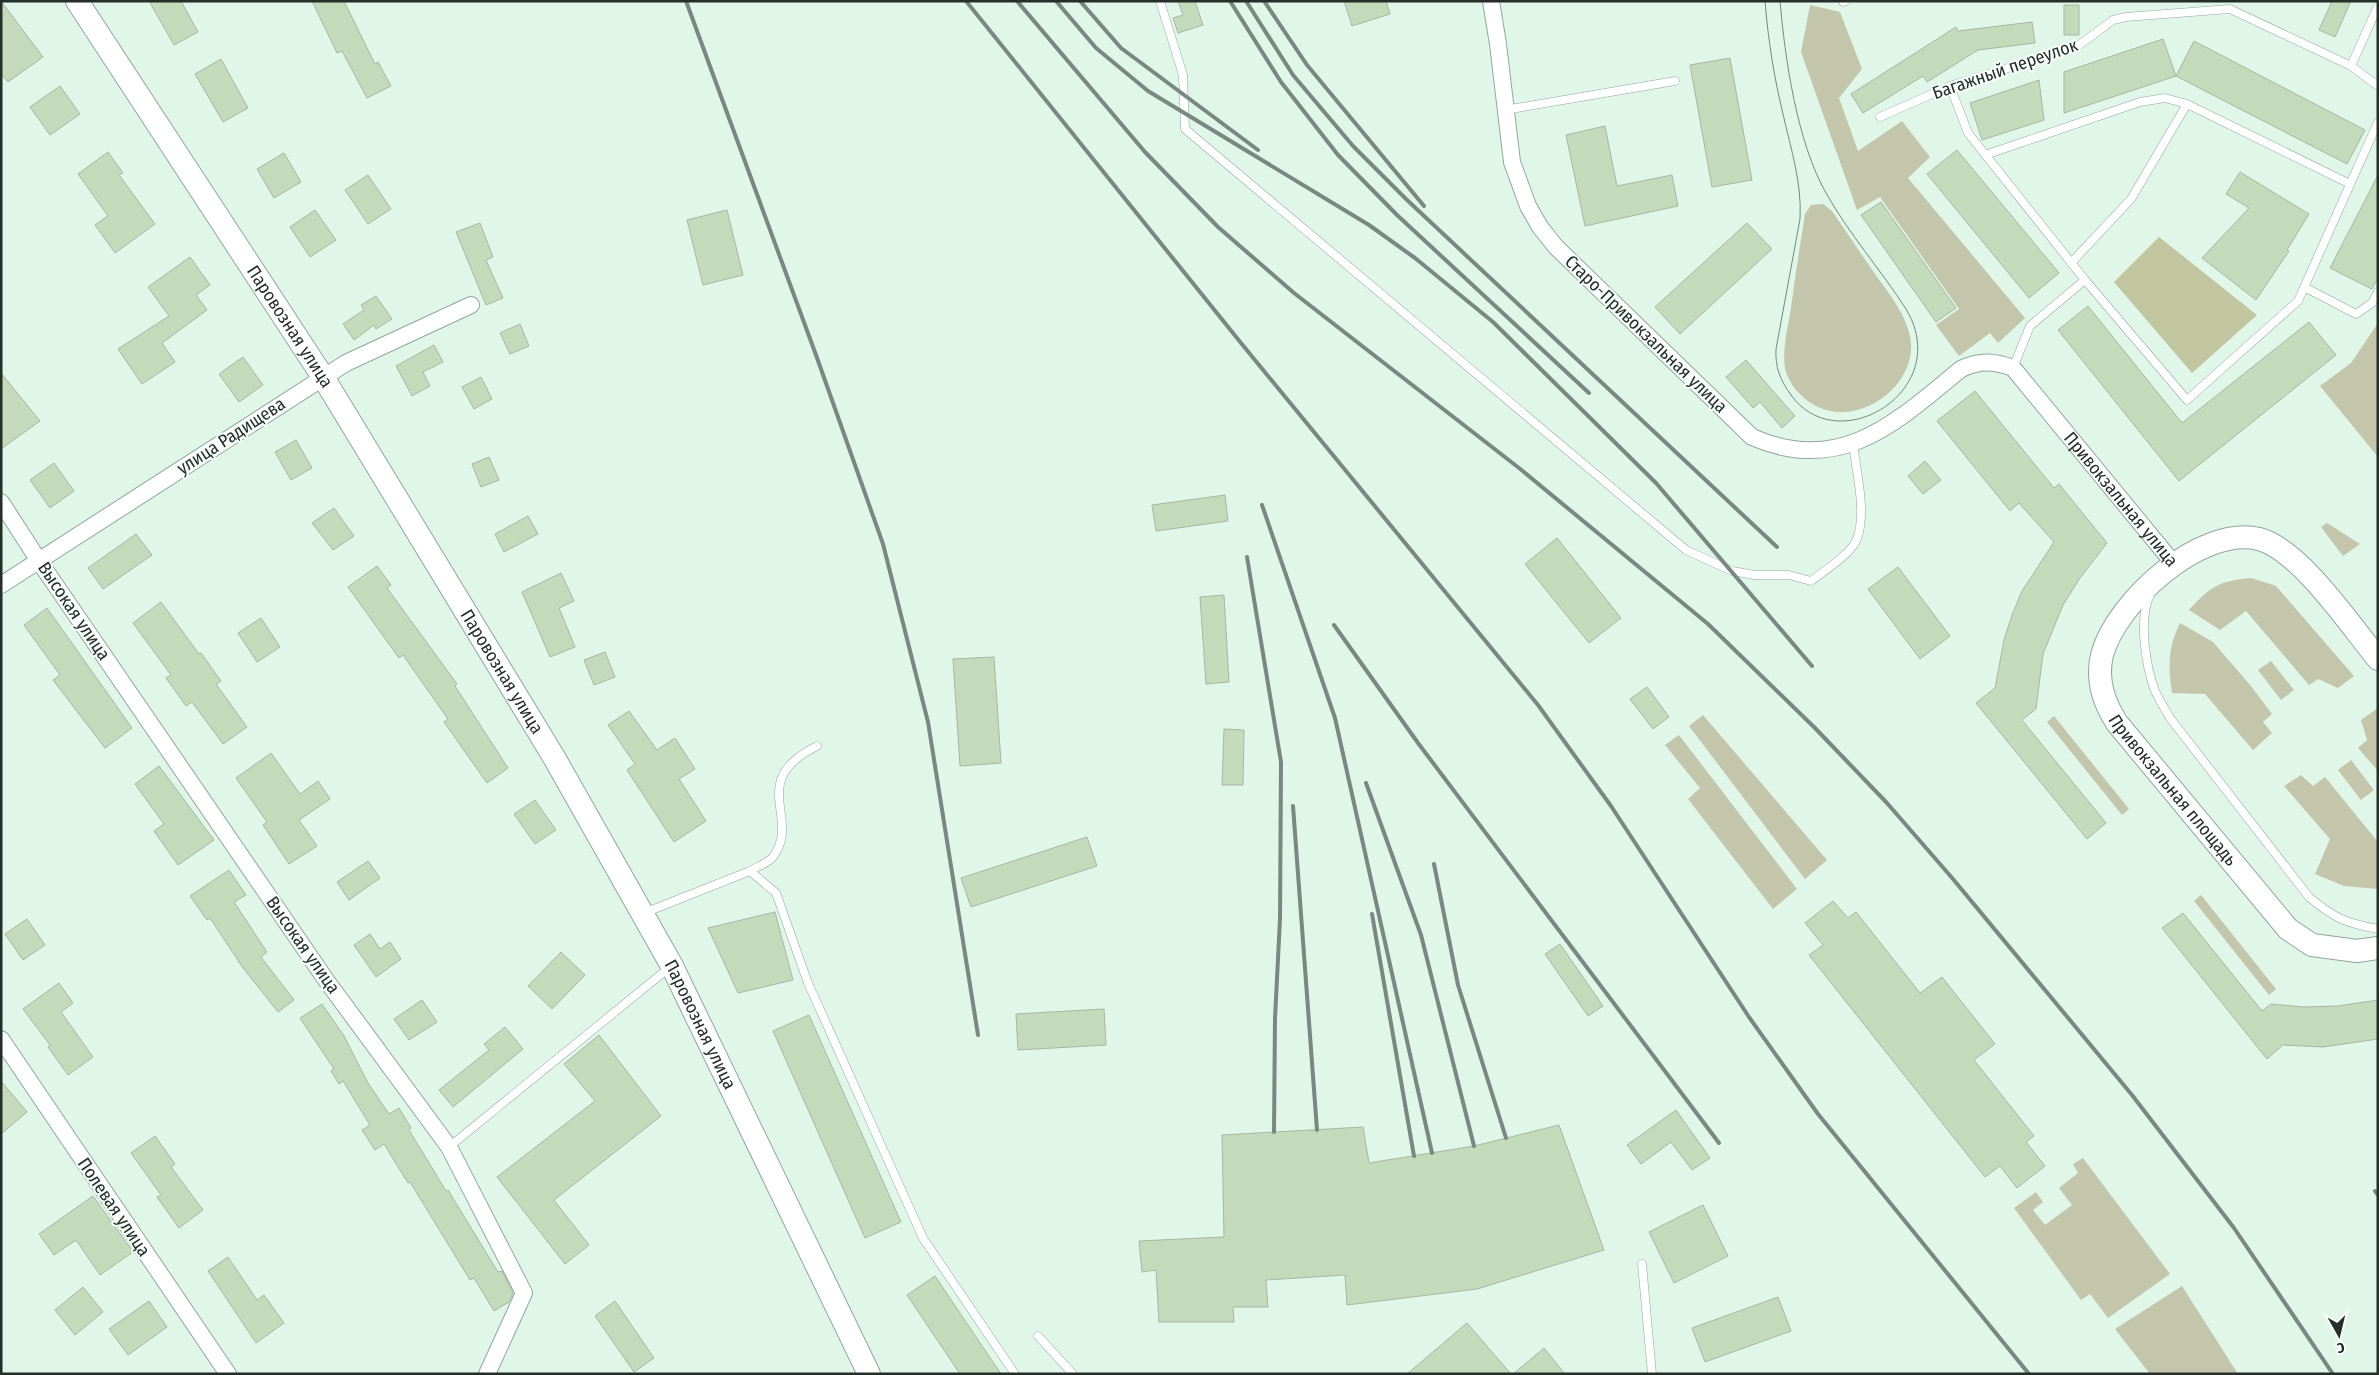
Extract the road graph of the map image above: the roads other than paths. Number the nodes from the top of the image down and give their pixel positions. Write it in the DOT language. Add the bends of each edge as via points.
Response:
graph roads {
  1 [pos="78,1"];
  2 [pos="1160,1"];
  3 [pos="1491,1"];
  4 [pos="2378,6"];
  5 [pos="2351,66"];
  6 [pos="1675,81"];
  7 [pos="1950,86"];
  8 [pos="2378,86"];
  9 [pos="2188,104"];
  10 [pos="1505,110"];
  11 [pos="1880,117"];
  12 [pos="2378,122"];
  13 [pos="1986,155"];
  14 [pos="2350,184"];
  15 [pos="2071,263"];
  16 [pos="2084,280"];
  17 [pos="2304,287"];
  18 [pos="2378,292"];
  19 [pos="471,305"];
  20 [pos="2013,368"];
  21 [pos="323,377"];
  22 [pos="1852,443"];
  23 [pos="1,502"];
  24 [pos="39,561"];
  25 [pos="2166,571"];
  26 [pos="1,585"];
  27 [pos="2378,659"];
  28 [pos="817,746"];
  29 [pos="750,871"];
  30 [pos="643,913"];
  31 [pos="2378,928"];
  32 [pos="2378,948"];
  33 [pos="672,966"];
  34 [pos="1,1039"];
  35 [pos="448,1147"];
  36 [pos="1642,1264"];
  37 [pos="1038,1336"];
  38 [pos="228,1374"];
  39 [pos="487,1374"];
  40 [pos="870,1374"];
  41 [pos="1015,1374"];
  42 [pos="1073,1374"];
  43 [pos="1652,1374"];
  1 -- 21 [label="main road, Паровозная улица"];
  2 -- 22 [label="lane" via="1183,75 1185,129 1686,550 1732,571 1789,575 1811,581 1837,561 1856,540 1862,511"];
  3 -- 10 [label="street, Старо-Привокзальная улица"];
  4 -- 5 [label="lane"];
  5 -- 7 [label="lane, Багажный переулок" via="2230,9 2214,8 2113,20 2078,46"];
  5 -- 8 [label="lane, Багажный переулок"];
  6 -- 10 [label="lane"];
  7 -- 11 [label="lane, Багажный переулок"];
  7 -- 13 [label="lane" via="1968,134"];
  9 -- 13 [label="lane" via="2165,98 2140,102"];
  9 -- 14 [label="lane"];
  9 -- 15 [label="lane" via="2131,199"];
  10 -- 22 [label="street, Старо-Привокзальная улица" via="1518,184 1540,227 1556,247 1752,437 1796,450 1824,450"];
  12 -- 14 [label="lane"];
  13 -- 15 [label="lane"];
  14 -- 17 [label="lane"];
  15 -- 16 [label="lane"];
  16 -- 17 [label="lane" via="2187,400 2298,301"];
  16 -- 20 [label="lane" via="2030,326"];
  17 -- 18 [label="lane" via="2356,314 2372,303"];
  19 -- 21 [label="street, улица Радищева" via="346,363"];
  20 -- 22 [label="street, Старо-Привокзальная улица" via="1987,361 1961,369 1898,422"];
  20 -- 25 [label="street, Привокзальная улица"];
  21 -- 24 [label="street, улица Радищева"];
  21 -- 30 [label="main road, Паровозная улица" via="555,759"];
  23 -- 24 [label="street, Высокая улица"];
  24 -- 26 [label="street, улица Радищева"];
  24 -- 35 [label="street, Высокая улица" via="326,980"];
  25 -- 27 [label="main road, Привокзальная улица" via="2213,543 2233,538 2259,539 2283,552 2309,575"];
  25 -- 31 [label="lane" via="2148,600 2144,625 2146,660 2155,690 2170,718 2309,897 2332,916 2355,925"];
  25 -- 32 [label="main road, Привокзальная площадь" via="2119,618 2109,637 2102,656 2101,675 2102,694 2108,709 2288,929 2312,945 2357,951"];
  28 -- 29 [label="lane" via="802,753 784,770 779,789 781,837 772,857"];
  29 -- 30 [label="lane"];
  29 -- 41 [label="lane" via="776,893 808,983 923,1238"];
  30 -- 33 [label="main road, Паровозная улица"];
  33 -- 35 [label="lane"];
  33 -- 40 [label="main road, Паровозная улица"];
  34 -- 38 [label="street, Полевая улица"];
  35 -- 39 [label="street, Высокая улица" via="524,1293"];
  36 -- 43 [label="lane"];
  37 -- 42 [label="lane"];
}
